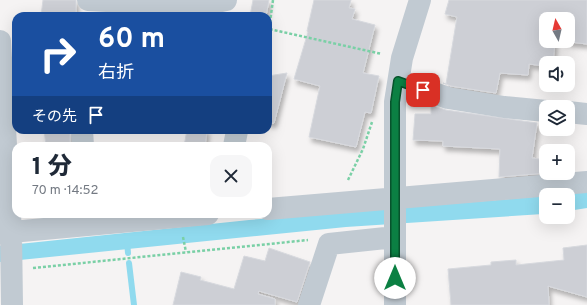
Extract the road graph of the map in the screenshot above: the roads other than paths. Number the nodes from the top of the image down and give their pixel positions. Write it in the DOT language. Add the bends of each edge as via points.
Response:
graph roads {
  1 [pos="87,0"];
  2 [pos="226,0"];
  3 [pos="420,0"];
  4 [pos="85,12"];
  5 [pos="0,41"];
  6 [pos="398,81"];
  7 [pos="6,84"];
  8 [pos="539,110"];
  9 [pos="575,113"];
  10 [pos="587,114"];
  11 [pos="587,182"];
  12 [pos="396,199"];
  13 [pos="272,208"];
  14 [pos="117,218"];
  15 [pos="91,219"];
  16 [pos="7,235"];
  17 [pos="395,235"];
  18 [pos="12,305"];
  19 [pos="309,305"];
  20 [pos="396,305"];
  1 -- 2 [label="street" via="199,6"];
  1 -- 4 [label="street"];
  3 -- 6 [label="street" via="389,57"];
  5 -- 7 [label="street"];
  6 -- 8 [label="street" via="448,98"];
  6 -- 12 [label="street" via="395,102"];
  7 -- 16 [label="street"];
  9 -- 10 [label="street"];
  11 -- 12 [label="street"];
  12 -- 13 [label="street"];
  12 -- 17 [label="street"];
  14 -- 15 [label="street"];
  15 -- 16 [label="street"];
  16 -- 18 [label="street"];
  17 -- 19 [label="street" via="330,244"];
  17 -- 20 [label="street"];
}
